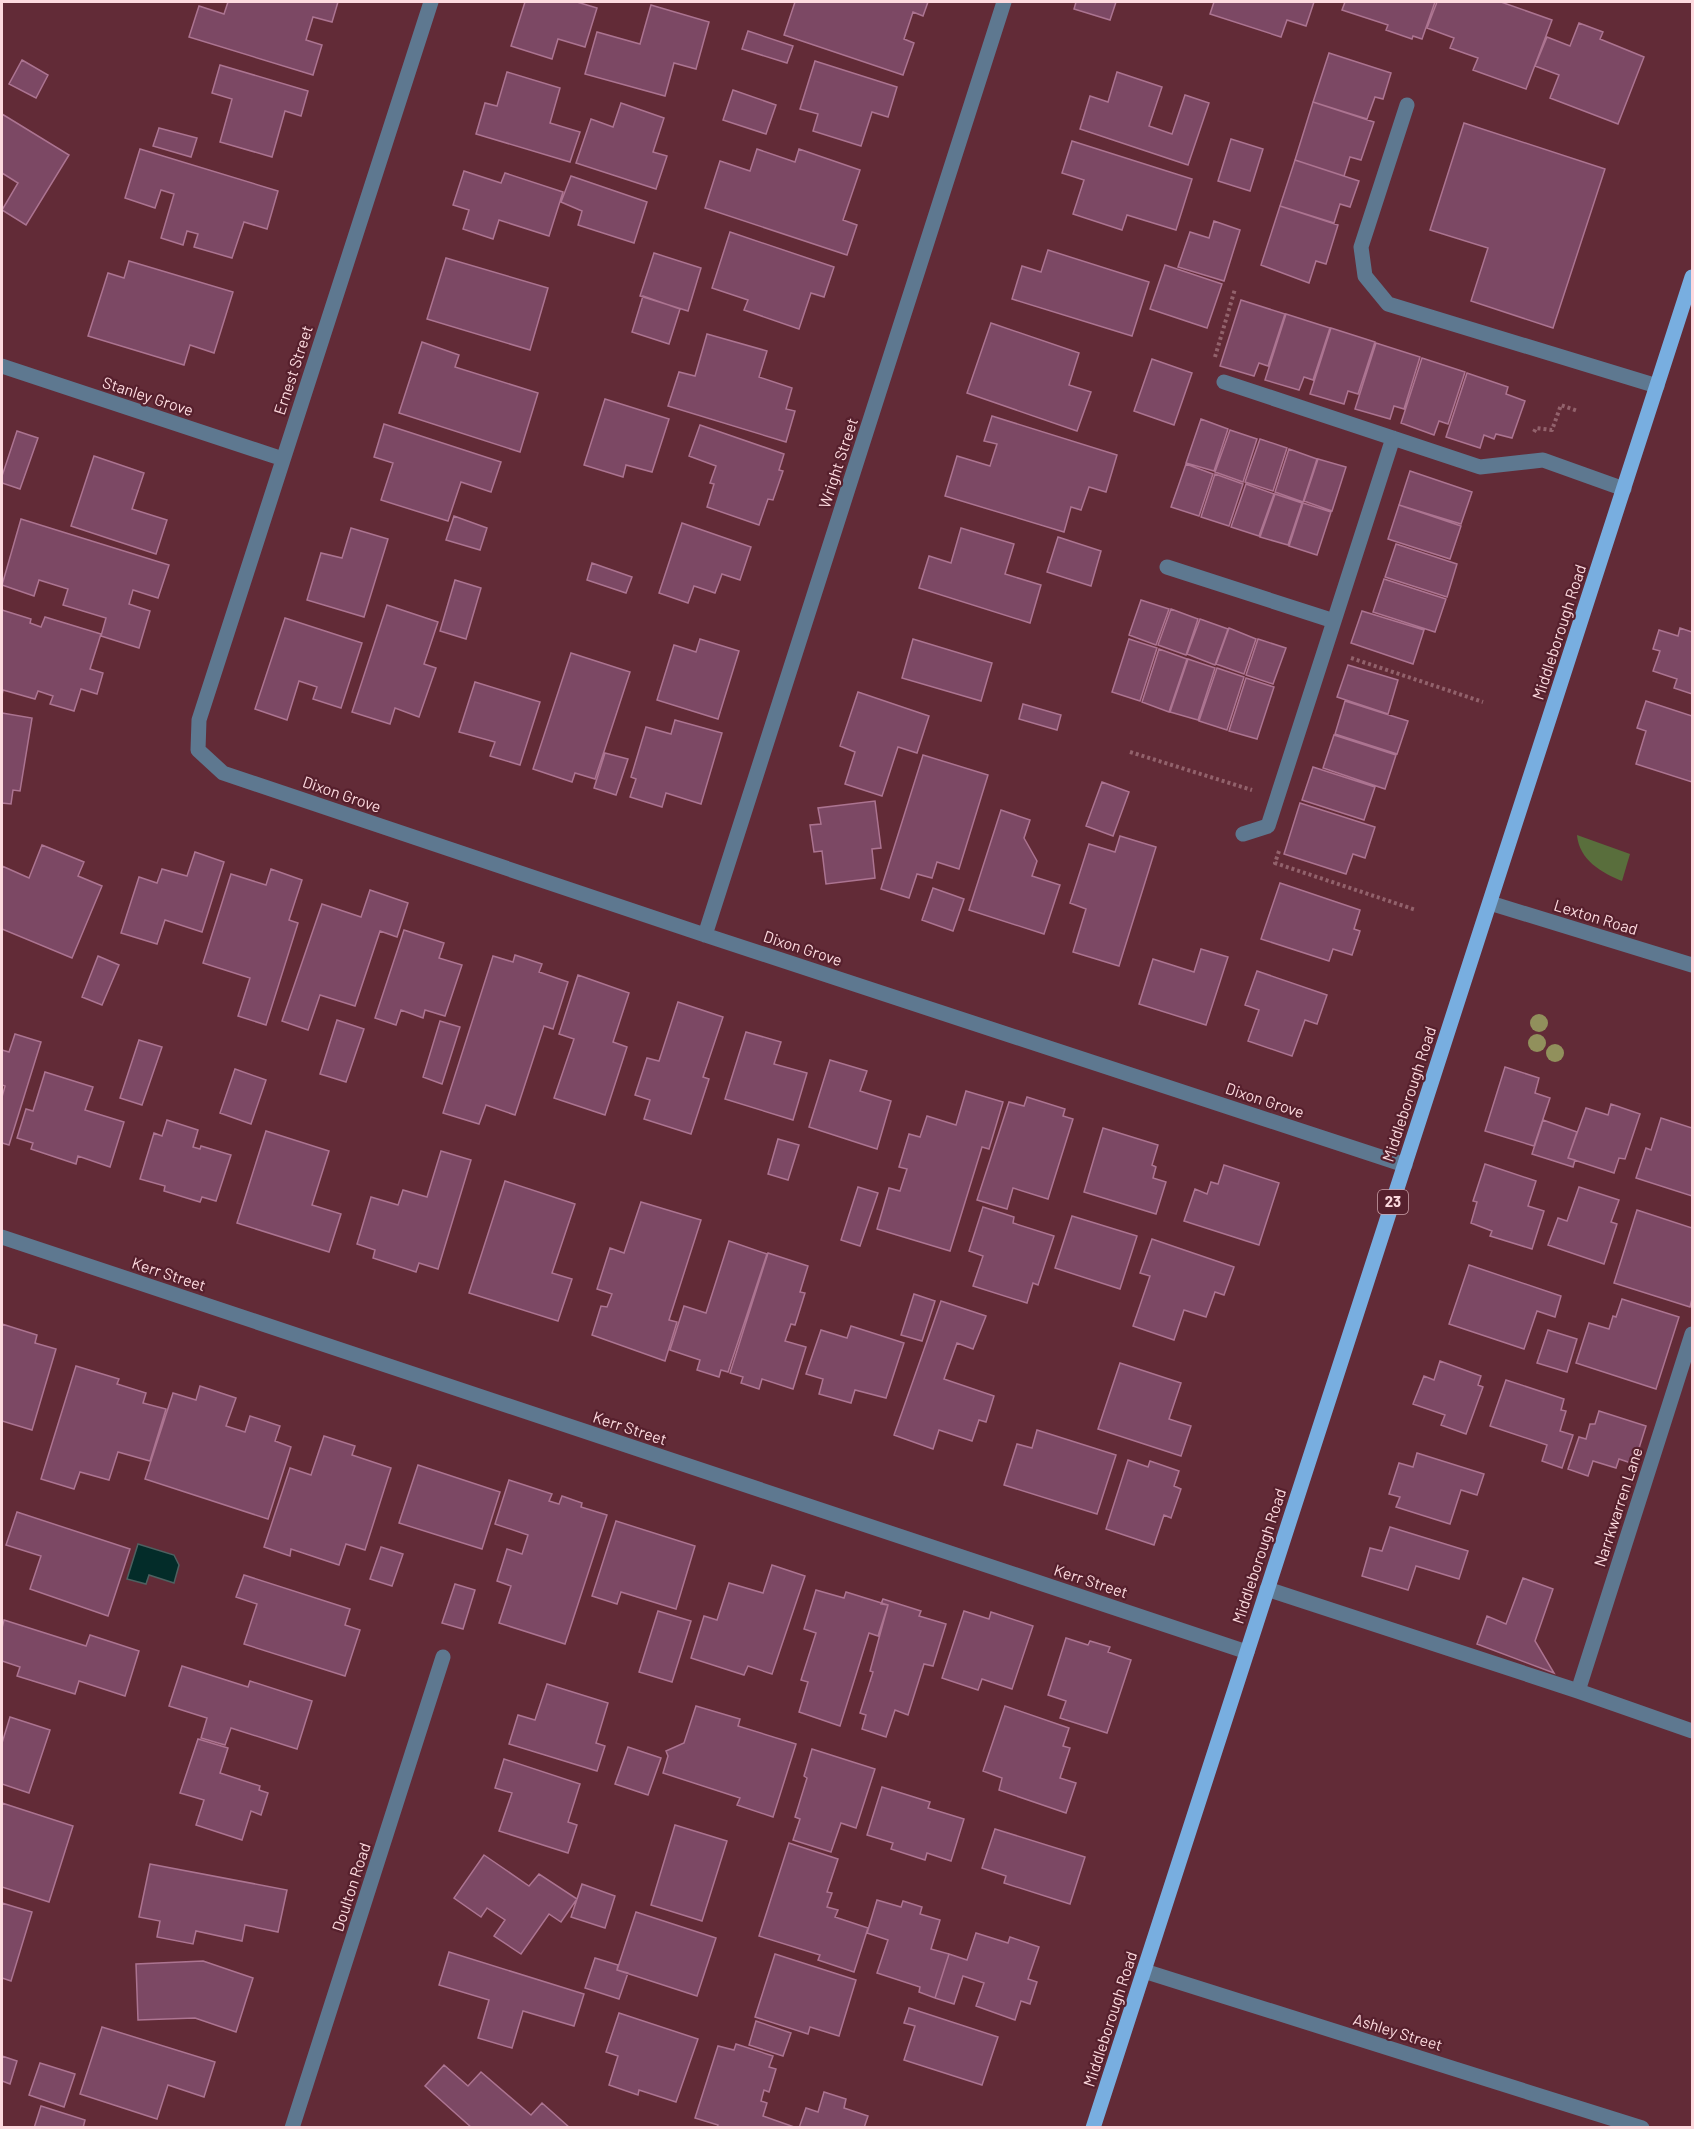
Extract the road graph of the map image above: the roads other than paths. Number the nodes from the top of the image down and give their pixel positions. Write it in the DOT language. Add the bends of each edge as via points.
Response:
graph roads {
  1 [pos="431,2"];
  2 [pos="1004,2"];
  3 [pos="1407,105"];
  4 [pos="1692,277"];
  5 [pos="2,366"];
  6 [pos="1224,382"];
  7 [pos="1657,386"];
  8 [pos="1393,438"];
  9 [pos="283,459"];
  10 [pos="1624,489"];
  11 [pos="1167,567"];
  12 [pos="1334,621"];
  13 [pos="198,750"];
  14 [pos="1243,834"];
  15 [pos="1490,903"];
  16 [pos="705,935"];
  17 [pos="1692,965"];
  18 [pos="1405,1165"];
  19 [pos="2,1237"];
  20 [pos="1692,1334"];
  21 [pos="1267,1589"];
  22 [pos="1247,1652"];
  23 [pos="443,1657"];
  24 [pos="1578,1691"];
  25 [pos="1692,1731"];
  26 [pos="1144,1971"];
  27 [pos="292,2127"];
  28 [pos="1094,2127"];
  29 [pos="1642,2127"];
  1 -- 9 [label="street, Ernest Street"];
  2 -- 16 [label="street, Wright Street"];
  3 -- 7 [label="street" via="1361,247 1365,276 1388,304"];
  4 -- 7 [label="main road, Middleborough Road / 23"];
  5 -- 9 [label="street, Stanley Grove"];
  6 -- 8 [label="street"];
  7 -- 10 [label="main road, Middleborough Road / 23"];
  8 -- 10 [label="street" via="1480,467 1543,460"];
  8 -- 12 [label="street"];
  9 -- 13 [label="street, Ernest Street" via="200,720"];
  10 -- 15 [label="main road, Middleborough Road / 23"];
  11 -- 12 [label="street"];
  12 -- 14 [label="street" via="1268,826"];
  13 -- 16 [label="street, Dixon Grove" via="223,773"];
  15 -- 17 [label="street, Lexton Road"];
  15 -- 18 [label="main road, Middleborough Road / 23"];
  16 -- 18 [label="street, Dixon Grove"];
  18 -- 21 [label="main road, Middleborough Road / 23"];
  19 -- 22 [label="street, Kerr Street"];
  20 -- 24 [label="street, Narrkwarren Lane"];
  21 -- 22 [label="main road, Middleborough Road / 23"];
  21 -- 24 [label="street"];
  22 -- 26 [label="main road, Middleborough Road / 23"];
  23 -- 27 [label="street, Doulton Road"];
  24 -- 25 [label="street"];
  26 -- 28 [label="main road, Middleborough Road / 23"];
  26 -- 29 [label="street, Ashley Street"];
}
